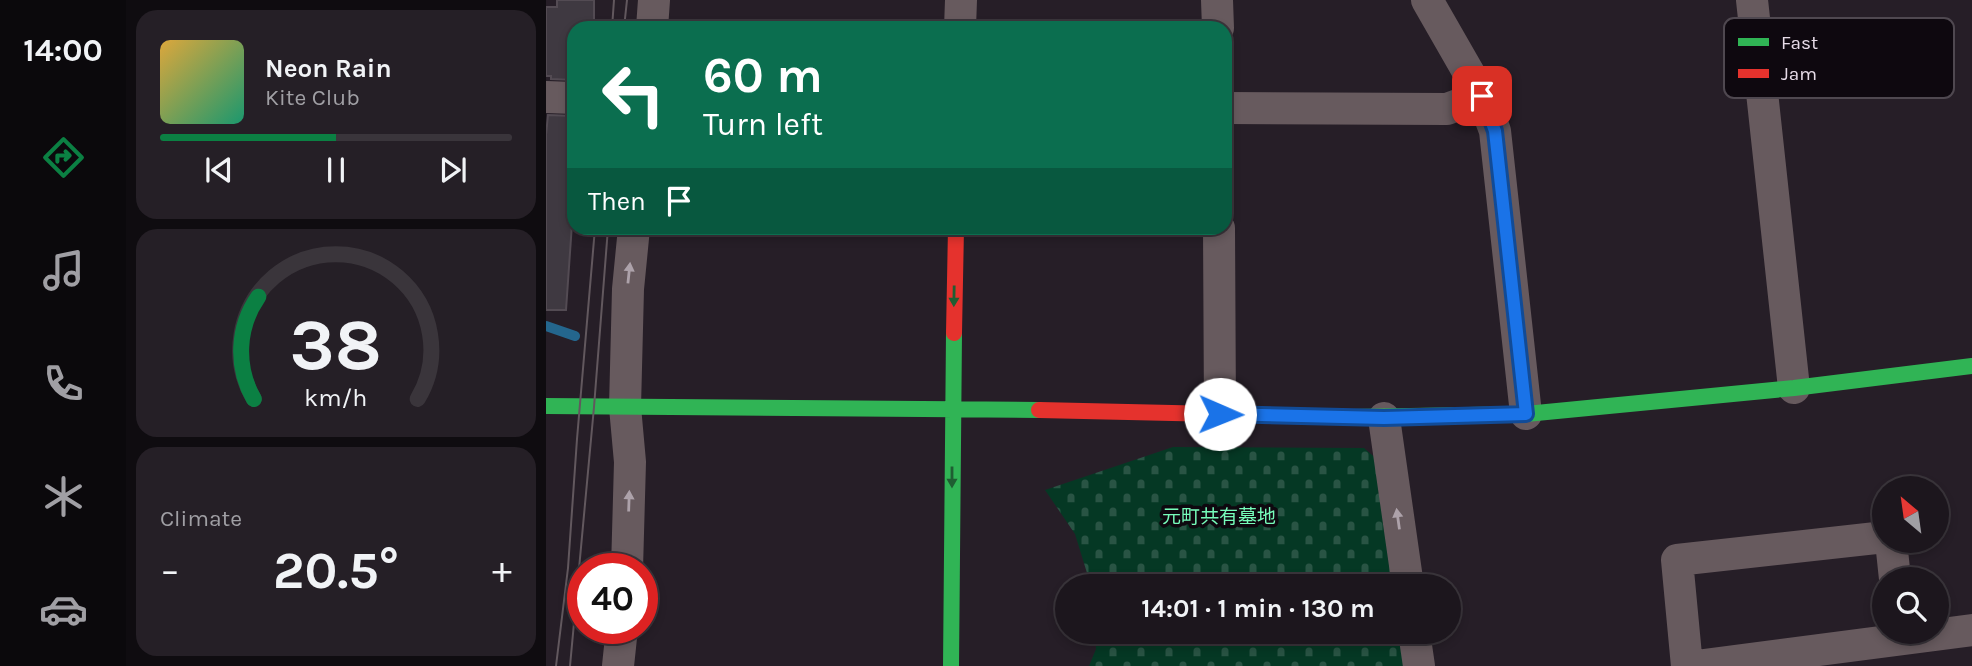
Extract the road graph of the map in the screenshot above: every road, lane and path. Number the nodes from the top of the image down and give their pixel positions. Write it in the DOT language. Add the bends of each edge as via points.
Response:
graph roads {
  1 [pos="654,0"];
  2 [pos="961,0"];
  3 [pos="1217,0"];
  4 [pos="1427,0"];
  5 [pos="1752,0"];
  6 [pos="1754,18"];
  7 [pos="652,21"];
  8 [pos="960,21"];
  9 [pos="1217,21"];
  10 [pos="1482,96"];
  11 [pos="546,97"];
  12 [pos="567,98"];
  13 [pos="1763,98"];
  14 [pos="1232,108"];
  15 [pos="633,235"];
  16 [pos="956,235"];
  17 [pos="1219,235"];
  18 [pos="1972,366"];
  19 [pos="1794,388"];
  20 [pos="546,406"];
  21 [pos="625,407"];
  22 [pos="952,408"];
  23 [pos="1220,414"];
  24 [pos="1526,414"];
  25 [pos="1384,418"];
  26 [pos="1872,538"];
  27 [pos="627,553"];
  28 [pos="1406,574"];
  29 [pos="1972,630"];
  30 [pos="1949,632"];
  31 [pos="1872,640"];
  32 [pos="620,644"];
  33 [pos="1416,644"];
  34 [pos="618,666"];
  35 [pos="951,666"];
  36 [pos="1419,666"];
  37 [pos="1687,666"];
  38 [pos="1696,666"];
  1 -- 7 [label="street"];
  2 -- 8 [label="street"];
  3 -- 9 [label="street"];
  4 -- 10 [label="street"];
  5 -- 6 [label="street"];
  10 -- 14 [label="street" via="1447,109"];
  10 -- 24 [label="street" via="1495,131"];
  11 -- 12 [label="street"];
  13 -- 19 [label="street"];
  21 -- 15 [label="street, one-way"];
  16 -- 22 [label="street, one-way"];
  17 -- 23 [label="street"];
  18 -- 19 [label="street"];
  19 -- 24 [label="street"];
  20 -- 21 [label="street"];
  21 -- 22 [label="street"];
  27 -- 21 [label="street, one-way" via="630,462"];
  22 -- 23 [label="street"];
  22 -- 35 [label="street, one-way"];
  23 -- 25 [label="street"];
  24 -- 25 [label="street"];
  28 -- 25 [label="street, one-way"];
  26 -- 37 [label="street" via="1676,560"];
  29 -- 30 [label="street"];
  31 -- 38 [label="street"];
  32 -- 34 [label="street"];
  33 -- 36 [label="street"];
}
